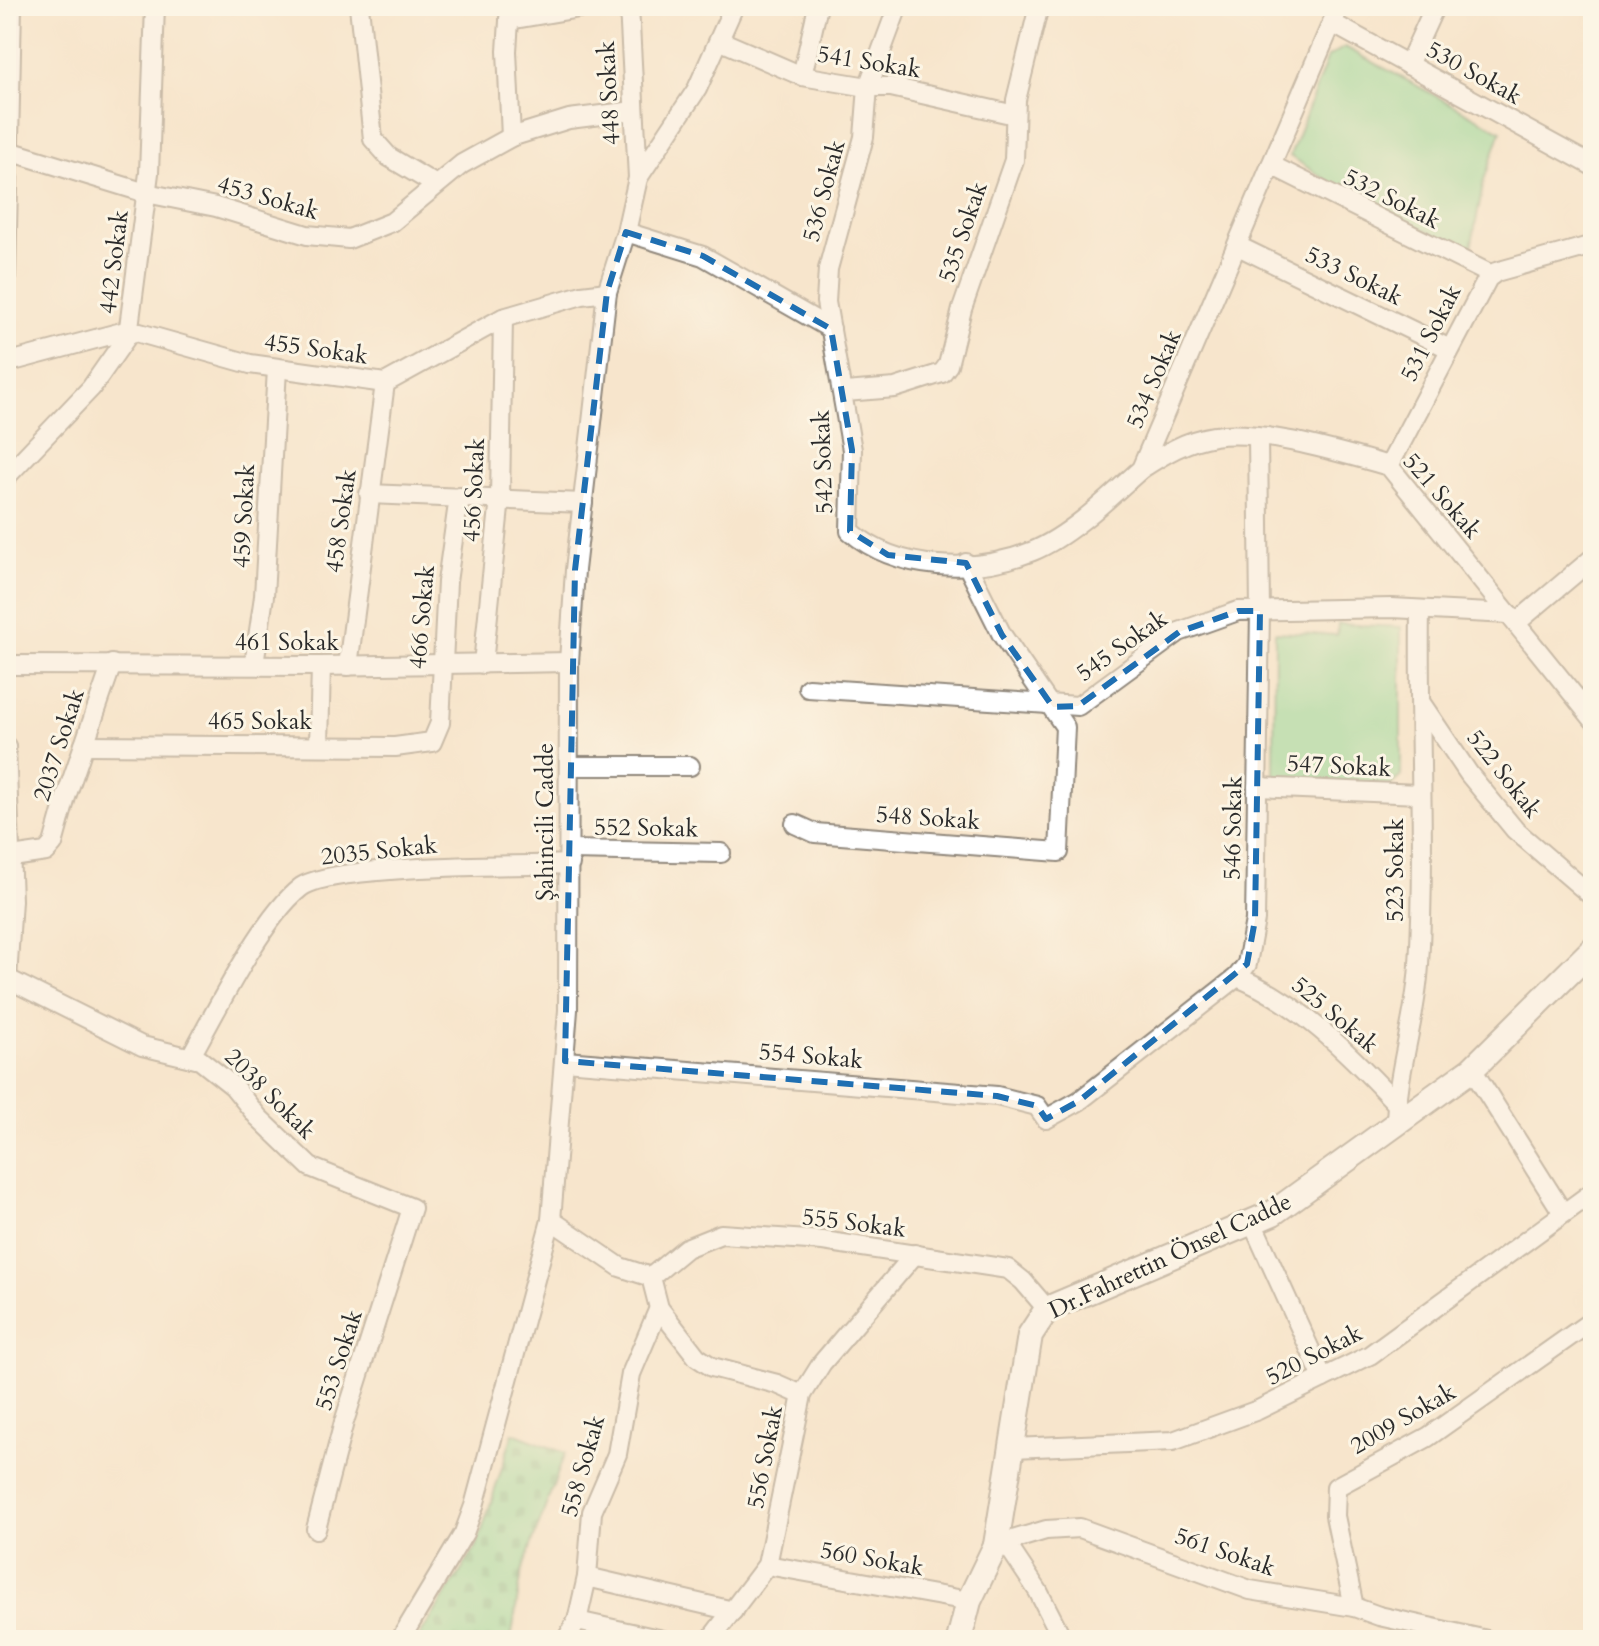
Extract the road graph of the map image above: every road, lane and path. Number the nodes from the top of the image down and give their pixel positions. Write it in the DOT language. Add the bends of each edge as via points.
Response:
graph roads {
  1 [pos="12,6"];
  2 [pos="155,6"];
  3 [pos="359,6"];
  4 [pos="591,6"];
  5 [pos="629,6"];
  6 [pos="734,6"];
  7 [pos="818,6"];
  8 [pos="898,6"];
  9 [pos="1039,6"];
  10 [pos="1435,6"];
  11 [pos="509,13"];
  12 [pos="1336,14"];
  13 [pos="721,41"];
  14 [pos="1408,65"];
  15 [pos="802,76"];
  16 [pos="868,87"];
  17 [pos="634,111"];
  18 [pos="1015,115"];
  19 [pos="511,137"];
  20 [pos="8,150"];
  21 [pos="1271,165"];
  22 [pos="1593,166"];
  23 [pos="638,178"];
  24 [pos="436,185"];
  25 [pos="146,193"];
  26 [pos="626,232"];
  27 [pos="1593,245"];
  28 [pos="1238,246"];
  29 [pos="1492,275"];
  30 [pos="6,277"];
  31 [pos="607,292"];
  32 [pos="503,318"];
  33 [pos="831,329"];
  34 [pos="129,330"];
  35 [pos="1450,349"];
  36 [pos="6,363"];
  37 [pos="277,369"];
  38 [pos="385,383"];
  39 [pos="845,392"];
  40 [pos="1258,437"];
  41 [pos="1389,466"];
  42 [pos="1141,469"];
  43 [pos="6,477"];
  44 [pos="369,494"];
  45 [pos="459,497"];
  46 [pos="500,498"];
  47 [pos="583,503"];
  48 [pos="850,531"];
  49 [pos="1593,558"];
  50 [pos="966,563"];
  51 [pos="1420,610"];
  52 [pos="1260,611"];
  53 [pos="1512,619"];
  54 [pos="569,662"];
  55 [pos="112,664"];
  56 [pos="483,664"];
  57 [pos="6,665"];
  58 [pos="254,665"];
  59 [pos="321,666"];
  60 [pos="348,666"];
  61 [pos="441,666"];
  62 [pos="808,688"];
  63 [pos="1421,703"];
  64 [pos="1053,707"];
  65 [pos="1593,719"];
  66 [pos="435,739"];
  67 [pos="319,744"];
  68 [pos="84,745"];
  69 [pos="6,746"];
  70 [pos="570,766"];
  71 [pos="690,766"];
  72 [pos="1257,787"];
  73 [pos="1419,794"];
  74 [pos="795,824"];
  75 [pos="721,853"];
  76 [pos="12,857"];
  77 [pos="570,857"];
  78 [pos="1593,897"];
  79 [pos="1593,949"];
  80 [pos="1237,977"];
  81 [pos="7,978"];
  82 [pos="191,1056"];
  83 [pos="565,1061"];
  84 [pos="1472,1069"];
  85 [pos="1394,1101"];
  86 [pos="1046,1119"];
  87 [pos="1396,1127"];
  88 [pos="1593,1192"];
  89 [pos="412,1208"];
  90 [pos="1563,1213"];
  91 [pos="551,1220"];
  92 [pos="1252,1222"];
  93 [pos="915,1254"];
  94 [pos="651,1277"];
  95 [pos="659,1308"];
  96 [pos="1047,1309"];
  97 [pos="1593,1320"];
  98 [pos="1323,1378"];
  99 [pos="802,1395"];
  100 [pos="1013,1448"];
  101 [pos="316,1529"];
  102 [pos="1001,1544"];
  103 [pos="767,1565"];
  104 [pos="587,1577"];
  105 [pos="969,1601"];
  106 [pos="1354,1607"];
  107 [pos="733,1611"];
  108 [pos="577,1621"];
  109 [pos="400,1640"];
  110 [pos="566,1640"];
  111 [pos="663,1640"];
  112 [pos="710,1640"];
  113 [pos="959,1640"];
  114 [pos="1063,1640"];
  115 [pos="1487,1640"];
  1 -- 20 [label="street"];
  2 -- 25 [label="street, 442 Sokak"];
  3 -- 24 [label="street" via="373,139 389,157"];
  4 -- 11 [label="street"];
  5 -- 17 [label="street, 448 Sokak"];
  6 -- 13 [label="street, Şahincili Cadde"];
  7 -- 15 [label="street"];
  8 -- 16 [label="street, 536 Sokak"];
  9 -- 18 [label="street, 535 Sokak"];
  10 -- 14 [label="street"];
  11 -- 19 [label="street"];
  12 -- 14 [label="street, 530 Sokak"];
  12 -- 21 [label="street, 534 Sokak"];
  13 -- 15 [label="street, 541 Sokak"];
  13 -- 23 [label="street, Şahincili Cadde" via="697,89"];
  14 -- 22 [label="street, 530 Sokak"];
  15 -- 16 [label="street, 541 Sokak"];
  16 -- 18 [label="street, 541 Sokak" via="891,87"];
  16 -- 33 [label="street, 536 Sokak" via="864,137 828,269"];
  17 -- 19 [label="street, 453 Sokak" via="569,119"];
  17 -- 23 [label="street, 448 Sokak"];
  18 -- 39 [label="street, 535 Sokak" via="1014,160 948,365 942,373 895,388"];
  19 -- 24 [label="street, 453 Sokak"];
  20 -- 25 [label="street, 453 Sokak"];
  20 -- 30 [label="street"];
  21 -- 28 [label="street, 534 Sokak"];
  21 -- 29 [label="street, 532 Sokak"];
  23 -- 26 [label="street, Şahincili Cadde"];
  24 -- 25 [label="street, 453 Sokak" via="392,222 349,239 307,235 216,207"];
  25 -- 34 [label="street, 442 Sokak"];
  26 -- 31 [label="street, Şahincili Cadde"];
  26 -- 33 [label="street" via="703,256"];
  27 -- 29 [label="street, 531 Sokak"];
  28 -- 35 [label="street, 533 Sokak"];
  28 -- 42 [label="street, 534 Sokak"];
  29 -- 35 [label="street, 531 Sokak"];
  31 -- 32 [label="street, 455 Sokak"];
  31 -- 47 [label="street, Şahincili Cadde"];
  32 -- 38 [label="street, 455 Sokak"];
  32 -- 46 [label="street, 456 Sokak"];
  33 -- 39 [label="street, 536 Sokak"];
  34 -- 36 [label="street, 455 Sokak"];
  34 -- 37 [label="street, 455 Sokak"];
  34 -- 43 [label="street, 442 Sokak" via="91,388"];
  35 -- 41 [label="street, 531 Sokak"];
  37 -- 38 [label="street, 455 Sokak"];
  37 -- 58 [label="street, 459 Sokak" via="264,596"];
  38 -- 44 [label="street, 458 Sokak"];
  39 -- 48 [label="street, 542 Sokak" via="852,450"];
  40 -- 41 [label="street, 521 Sokak"];
  40 -- 42 [label="street, 521 Sokak" via="1204,438"];
  40 -- 52 [label="street, 546 Sokak"];
  41 -- 53 [label="street, 521 Sokak"];
  42 -- 50 [label="street, 534 Sokak" via="1035,550 996,562"];
  44 -- 45 [label="street"];
  44 -- 60 [label="street, 458 Sokak"];
  45 -- 46 [label="street"];
  45 -- 61 [label="street, 466 Sokak"];
  46 -- 47 [label="street"];
  46 -- 56 [label="street, 456 Sokak"];
  47 -- 54 [label="street, Şahincili Cadde"];
  48 -- 50 [label="street, 534 Sokak" via="888,555 937,565"];
  49 -- 53 [label="street"];
  50 -- 64 [label="street" via="1002,635"];
  51 -- 52 [label="street, 545 Sokak"];
  51 -- 53 [label="street, 545 Sokak"];
  51 -- 63 [label="street, 523 Sokak"];
  52 -- 64 [label="street, 545 Sokak" via="1238,611 1179,632 1078,706"];
  52 -- 72 [label="street, 546 Sokak"];
  53 -- 65 [label="street, 521 Sokak"];
  54 -- 56 [label="street, 461 Sokak"];
  54 -- 70 [label="street, Şahincili Cadde"];
  55 -- 57 [label="street, 461 Sokak"];
  55 -- 58 [label="street, 461 Sokak"];
  55 -- 68 [label="street, 2037 Sokak"];
  56 -- 61 [label="street, 461 Sokak"];
  58 -- 59 [label="street, 461 Sokak"];
  59 -- 60 [label="street, 461 Sokak"];
  59 -- 67 [label="street"];
  60 -- 61 [label="street, 461 Sokak"];
  61 -- 66 [label="street, 466 Sokak"];
  62 -- 64 [label="street, 545 Sokak"];
  63 -- 73 [label="street, 523 Sokak"];
  63 -- 78 [label="street, 522 Sokak" via="1515,830"];
  64 -- 74 [label="street, 548 Sokak" via="1065,727 1059,852 815,833"];
  66 -- 67 [label="street, 465 Sokak" via="423,746"];
  67 -- 68 [label="street, 465 Sokak"];
  68 -- 76 [label="street, 2037 Sokak" via="53,844 46,852"];
  69 -- 76 [label="street"];
  70 -- 71 [label="street"];
  70 -- 77 [label="street, Şahincili Cadde"];
  72 -- 73 [label="street, 547 Sokak"];
  72 -- 80 [label="street, 546 Sokak" via="1254,939"];
  73 -- 85 [label="street, 523 Sokak" via="1419,964 1412,1029"];
  75 -- 77 [label="street, 552 Sokak"];
  76 -- 81 [label="street"];
  77 -- 82 [label="street, 2035 Sokak" via="339,874 301,886 278,910"];
  77 -- 83 [label="street, Şahincili Cadde"];
  79 -- 84 [label="street, Dr.Fahrettin Önsel Cadde"];
  80 -- 85 [label="street, 525 Sokak" via="1265,988 1296,1011"];
  80 -- 86 [label="street, 546 Sokak" via="1090,1093"];
  81 -- 82 [label="street, 2038 Sokak" via="142,1046"];
  82 -- 89 [label="street, 2038 Sokak" via="220,1074 310,1167"];
  83 -- 86 [label="street, 554 Sokak" via="997,1096 1037,1106"];
  83 -- 91 [label="street, Şahincili Cadde"];
  84 -- 87 [label="street, Dr.Fahrettin Önsel Cadde"];
  84 -- 90 [label="street"];
  85 -- 87 [label="street, 523 Sokak"];
  87 -- 92 [label="street, Dr.Fahrettin Önsel Cadde" via="1273,1213"];
  88 -- 90 [label="street, 520 Sokak"];
  89 -- 101 [label="street, 553 Sokak"];
  90 -- 98 [label="street, 520 Sokak" via="1370,1355"];
  91 -- 94 [label="street" via="620,1267"];
  91 -- 109 [label="street, Şahincili Cadde" via="474,1506 464,1533"];
  92 -- 96 [label="street, Dr.Fahrettin Önsel Cadde"];
  92 -- 98 [label="street"];
  93 -- 94 [label="street, 555 Sokak" via="721,1234 686,1248"];
  93 -- 96 [label="street, 555 Sokak" via="1008,1269"];
  93 -- 99 [label="street, 556 Sokak" via="822,1363"];
  94 -- 95 [label="street"];
  95 -- 99 [label="street" via="682,1343 712,1367"];
  95 -- 104 [label="street, 558 Sokak" via="631,1374 617,1454 592,1512"];
  96 -- 100 [label="street, Dr.Fahrettin Önsel Cadde" via="1030,1335"];
  97 -- 106 [label="street, 2009 Sokak" via="1428,1437 1336,1487 1335,1516"];
  98 -- 100 [label="street, 520 Sokak" via="1258,1410 1173,1441"];
  99 -- 103 [label="street, 556 Sokak"];
  100 -- 102 [label="street, Dr.Fahrettin Önsel Cadde"];
  102 -- 105 [label="street, Dr.Fahrettin Önsel Cadde"];
  102 -- 106 [label="street, 561 Sokak" via="1046,1530 1080,1528 1250,1590"];
  102 -- 114 [label="street" via="1038,1591"];
  103 -- 105 [label="street, 560 Sokak"];
  103 -- 107 [label="street, 556 Sokak"];
  104 -- 107 [label="street"];
  104 -- 108 [label="street, 558 Sokak"];
  105 -- 113 [label="street, Dr.Fahrettin Önsel Cadde"];
  106 -- 115 [label="street, 561 Sokak"];
  107 -- 112 [label="street, 556 Sokak"];
  108 -- 110 [label="street, 558 Sokak"];
  108 -- 111 [label="street"];
}
